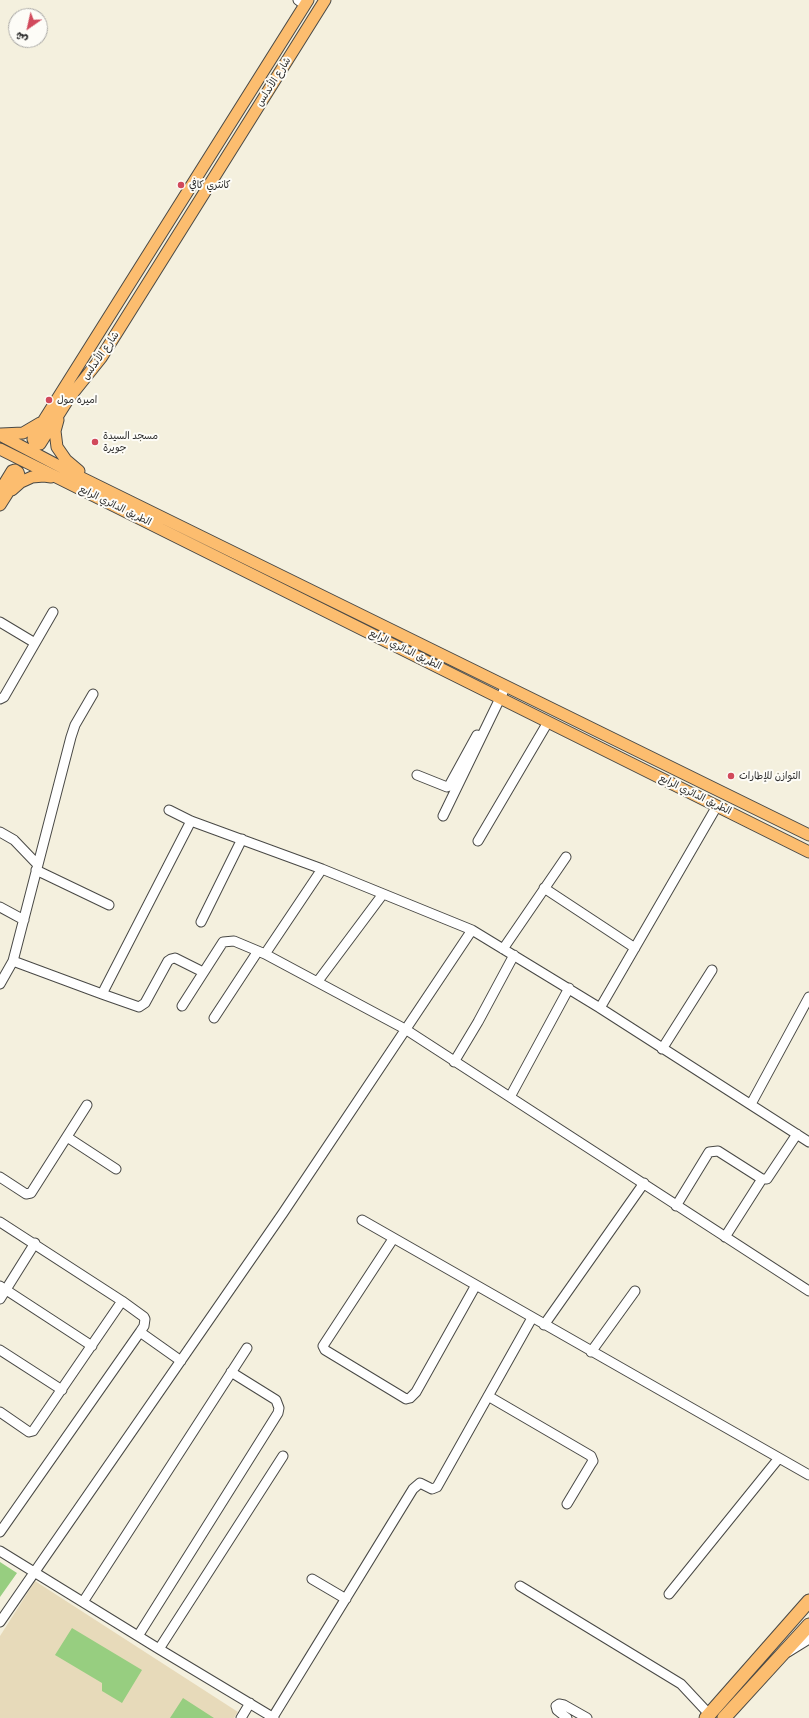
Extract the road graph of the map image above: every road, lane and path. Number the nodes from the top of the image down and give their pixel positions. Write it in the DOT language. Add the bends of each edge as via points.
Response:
graph roads {
  1 [pos="325,0"];
  2 [pos="303,2"];
  3 [pos="120,299"];
  4 [pos="134,307"];
  5 [pos="63,408"];
  6 [pos="44,420"];
  7 [pos="0,435"];
  8 [pos="0,449"];
  9 [pos="60,478"];
  10 [pos="95,484"];
  11 [pos="3,493"];
  12 [pos="0,505"];
  13 [pos="53,612"];
  14 [pos="0,622"];
  15 [pos="35,643"];
  16 [pos="506,686"];
  17 [pos="93,694"];
  18 [pos="497,696"];
  19 [pos="0,699"];
  20 [pos="548,722"];
  21 [pos="685,774"];
  22 [pos="417,775"];
  23 [pos="677,786"];
  24 [pos="717,806"];
  25 [pos="170,810"];
  26 [pos="443,816"];
  27 [pos="191,820"];
  28 [pos="0,832"];
  29 [pos="809,835"];
  30 [pos="242,839"];
  31 [pos="478,841"];
  32 [pos="809,852"];
  33 [pos="566,857"];
  34 [pos="36,867"];
  35 [pos="322,869"];
  36 [pos="544,888"];
  37 [pos="383,894"];
  38 [pos="109,905"];
  39 [pos="0,907"];
  40 [pos="24,920"];
  41 [pos="201,922"];
  42 [pos="472,930"];
  43 [pos="635,948"];
  44 [pos="503,949"];
  45 [pos="262,952"];
  46 [pos="514,955"];
  47 [pos="13,961"];
  48 [pos="712,970"];
  49 [pos="203,972"];
  50 [pos="318,981"];
  51 [pos="0,984"];
  52 [pos="569,988"];
  53 [pos="102,994"];
  54 [pos="809,997"];
  55 [pos="182,1006"];
  56 [pos="600,1008"];
  57 [pos="214,1018"];
  58 [pos="405,1029"];
  59 [pos="662,1049"];
  60 [pos="454,1062"];
  61 [pos="510,1097"];
  62 [pos="751,1104"];
  63 [pos="87,1105"];
  64 [pos="797,1134"];
  65 [pos="67,1137"];
  66 [pos="809,1142"];
  67 [pos="116,1169"];
  68 [pos="0,1176"];
  69 [pos="762,1179"];
  70 [pos="644,1183"];
  71 [pos="676,1206"];
  72 [pos="362,1220"];
  73 [pos="0,1222"];
  74 [pos="725,1237"];
  75 [pos="393,1239"];
  76 [pos="34,1244"];
  77 [pos="476,1285"];
  78 [pos="3,1288"];
  79 [pos="635,1291"];
  80 [pos="809,1291"];
  81 [pos="0,1299"];
  82 [pos="122,1301"];
  83 [pos="532,1318"];
  84 [pos="544,1325"];
  85 [pos="140,1332"];
  86 [pos="92,1346"];
  87 [pos="247,1348"];
  88 [pos="0,1350"];
  89 [pos="591,1352"];
  90 [pos="181,1361"];
  91 [pos="231,1372"];
  92 [pos="62,1390"];
  93 [pos="488,1396"];
  94 [pos="0,1412"];
  95 [pos="283,1456"];
  96 [pos="779,1458"];
  97 [pos="809,1475"];
  98 [pos="567,1504"];
  99 [pos="0,1532"];
  100 [pos="0,1551"];
  101 [pos="35,1572"];
  102 [pos="312,1579"];
  103 [pos="520,1586"];
  104 [pos="669,1594"];
  105 [pos="346,1599"];
  106 [pos="809,1601"];
  107 [pos="83,1602"];
  108 [pos="0,1622"];
  109 [pos="809,1625"];
  110 [pos="138,1636"];
  111 [pos="809,1640"];
  112 [pos="159,1649"];
  113 [pos="780,1656"];
  114 [pos="250,1703"];
  115 [pos="708,1716"];
  116 [pos="241,1718"];
  117 [pos="274,1718"];
  118 [pos="567,1718"];
  119 [pos="587,1718"];
  120 [pos="724,1718"];
  1 -- 4 [label="main road, شارع الأندلس"];
  2 -- 3 [label="main road, شارع الأندلس"];
  3 -- 4 [label="main road"];
  3 -- 6 [label="main road, شارع الأندلس"];
  4 -- 5 [label="main road, شارع الأندلس" via="95,367"];
  5 -- 6 [label="main road, شارع الأندلس" via="40,444 34,444 32,439"];
  5 -- 10 [label="main road" via="55,431 57,447 66,460"];
  6 -- 7 [label="main road" via="23,433"];
  7 -- 10 [label="main road, الطريق الدائري الرابع"];
  8 -- 9 [label="main road, الطريق الدائري الرابع"];
  9 -- 11 [label="main road" via="32,478"];
  9 -- 18 [label="main road, الطريق الدائري الرابع"];
  10 -- 16 [label="main road, الطريق الدائري الرابع"];
  11 -- 12 [label="main road"];
  13 -- 15 [label="street"];
  14 -- 15 [label="street"];
  15 -- 19 [label="street" via="4,697"];
  16 -- 18 [label="street"];
  16 -- 21 [label="main road, الطريق الدائري الرابع"];
  17 -- 34 [label="street" via="73,731"];
  18 -- 20 [label="main road, الطريق الدائري الرابع"];
  18 -- 22 [label="street" via="449,786"];
  18 -- 26 [label="street" via="468,768"];
  20 -- 23 [label="main road, الطريق الدائري الرابع"];
  20 -- 31 [label="street"];
  21 -- 23 [label="main road" via="677,778"];
  21 -- 29 [label="main road, الطريق الدائري الرابع"];
  23 -- 24 [label="main road, الطريق الدائري الرابع"];
  24 -- 32 [label="main road, الطريق الدائري الرابع"];
  24 -- 43 [label="street"];
  25 -- 27 [label="street"];
  27 -- 30 [label="street"];
  27 -- 53 [label="street"];
  28 -- 34 [label="street" via="14,840"];
  30 -- 35 [label="street"];
  30 -- 41 [label="street"];
  33 -- 36 [label="street"];
  34 -- 38 [label="street"];
  34 -- 40 [label="street"];
  35 -- 37 [label="street"];
  35 -- 45 [label="street"];
  36 -- 43 [label="street"];
  36 -- 44 [label="street"];
  37 -- 42 [label="street"];
  37 -- 50 [label="street"];
  39 -- 40 [label="street"];
  40 -- 47 [label="street"];
  42 -- 44 [label="street"];
  42 -- 58 [label="street"];
  43 -- 56 [label="street"];
  44 -- 46 [label="street"];
  45 -- 49 [label="street" via="234,941 223,942"];
  45 -- 50 [label="street"];
  45 -- 57 [label="street"];
  46 -- 52 [label="street"];
  46 -- 60 [label="street"];
  47 -- 51 [label="street"];
  47 -- 53 [label="street"];
  48 -- 59 [label="street"];
  49 -- 53 [label="street" via="171,958 145,1003 139,1007"];
  49 -- 55 [label="street"];
  50 -- 58 [label="street"];
  52 -- 56 [label="street"];
  52 -- 61 [label="street"];
  54 -- 62 [label="street"];
  56 -- 59 [label="street"];
  58 -- 60 [label="street"];
  58 -- 90 [label="street"];
  59 -- 62 [label="street"];
  60 -- 61 [label="street"];
  61 -- 70 [label="street"];
  62 -- 64 [label="street"];
  63 -- 65 [label="street"];
  64 -- 66 [label="street"];
  64 -- 69 [label="street" via="769,1177"];
  65 -- 67 [label="street"];
  65 -- 68 [label="street" via="29,1194"];
  69 -- 71 [label="street" via="718,1151 709,1152"];
  69 -- 74 [label="street"];
  70 -- 71 [label="street"];
  70 -- 84 [label="street"];
  71 -- 74 [label="street"];
  72 -- 75 [label="street"];
  73 -- 76 [label="street"];
  74 -- 80 [label="street"];
  75 -- 77 [label="street"];
  75 -- 77 [label="street" via="323,1346 325,1350 406,1399 416,1392"];
  76 -- 78 [label="street"];
  76 -- 82 [label="street"];
  77 -- 83 [label="street"];
  78 -- 81 [label="street"];
  78 -- 86 [label="street"];
  79 -- 89 [label="street"];
  82 -- 85 [label="street" via="144,1317 145,1323"];
  82 -- 86 [label="street"];
  83 -- 84 [label="street"];
  83 -- 93 [label="street"];
  84 -- 89 [label="street"];
  85 -- 90 [label="street"];
  85 -- 99 [label="street"];
  86 -- 92 [label="street"];
  87 -- 91 [label="street"];
  88 -- 92 [label="street"];
  89 -- 96 [label="street"];
  90 -- 101 [label="street"];
  91 -- 107 [label="street"];
  91 -- 110 [label="street" via="272,1396 278,1403 278,1413"];
  92 -- 94 [label="street" via="31,1432"];
  93 -- 98 [label="street" via="591,1456 593,1461"];
  93 -- 105 [label="street" via="437,1487 433,1490 420,1483 416,1485"];
  95 -- 112 [label="street"];
  96 -- 97 [label="street"];
  96 -- 104 [label="street"];
  100 -- 101 [label="street"];
  101 -- 107 [label="street"];
  101 -- 108 [label="street"];
  102 -- 105 [label="street"];
  103 -- 115 [label="street" via="681,1684"];
  105 -- 117 [label="street"];
  106 -- 115 [label="highway"];
  107 -- 110 [label="street"];
  109 -- 113 [label="highway"];
  110 -- 112 [label="street"];
  111 -- 113 [label="street"];
  112 -- 114 [label="street"];
  113 -- 120 [label="highway"];
  114 -- 116 [label="street"];
  114 -- 117 [label="street"];
  118 -- 119 [label="street" via="556,1706 564,1705"];
}
